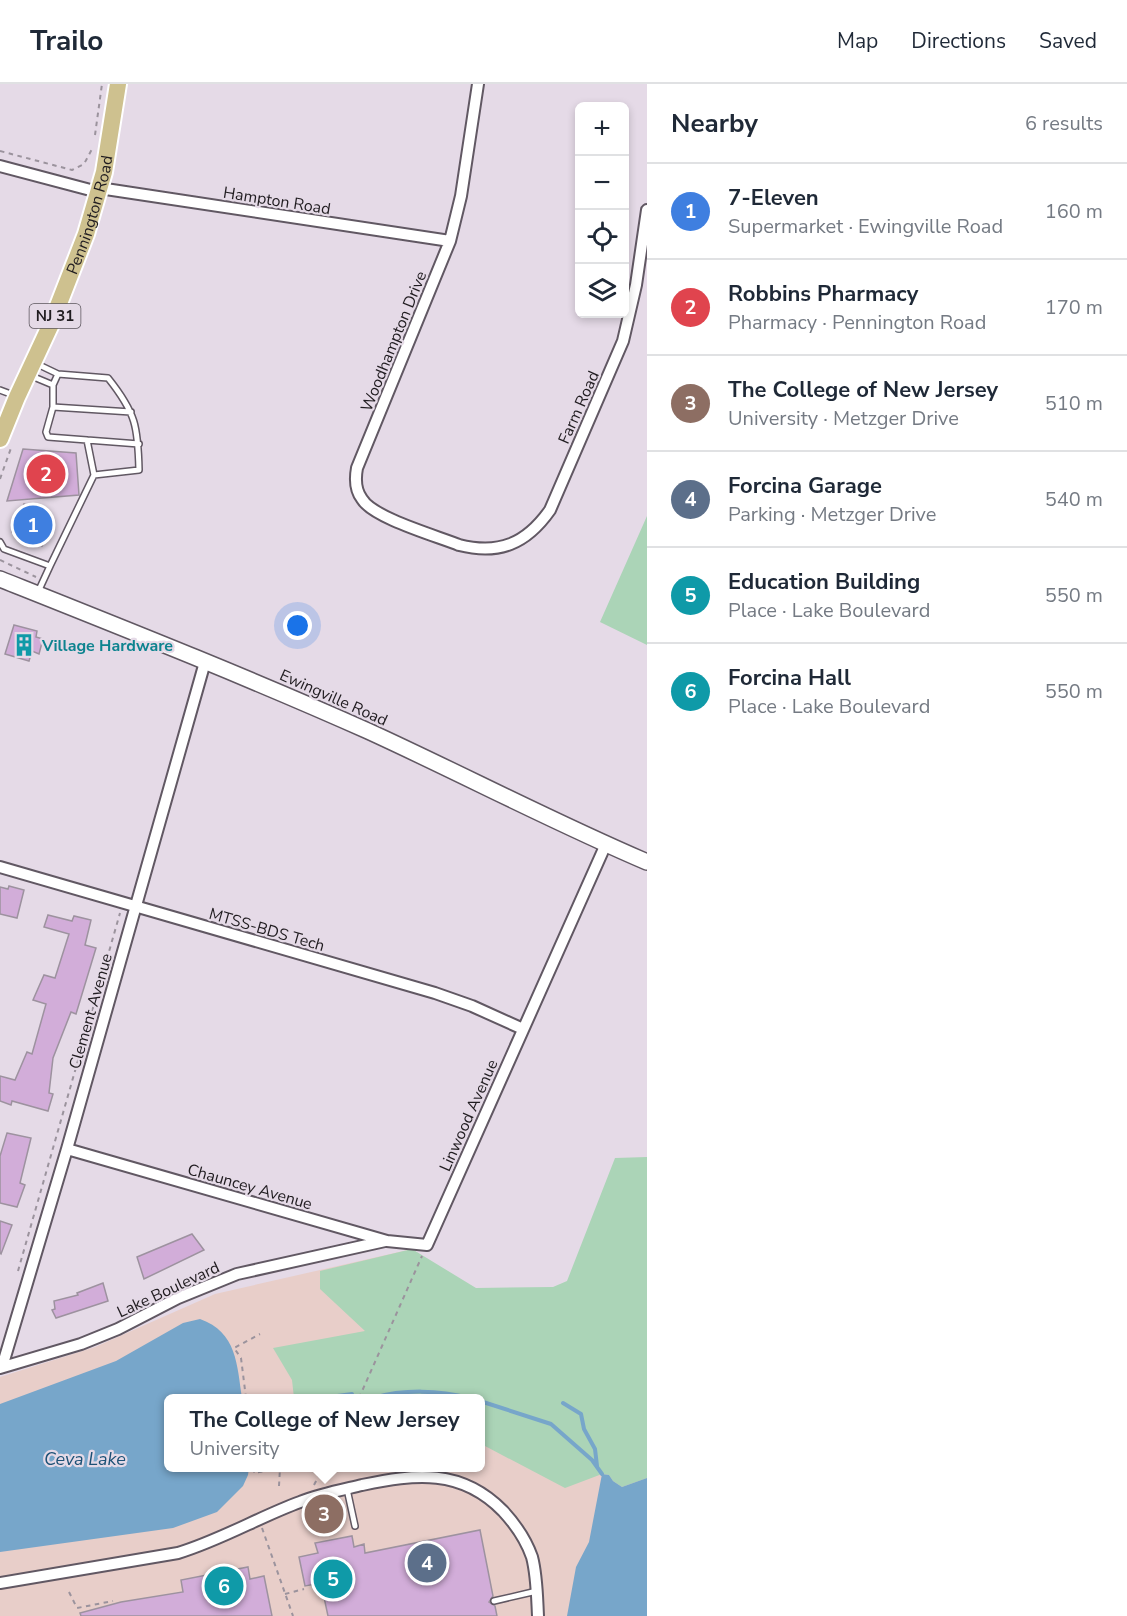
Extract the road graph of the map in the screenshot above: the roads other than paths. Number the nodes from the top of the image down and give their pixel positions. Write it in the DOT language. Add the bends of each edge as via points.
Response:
graph roads {
  1 [pos="117,84"];
  2 [pos="472,84"];
  3 [pos="477,84"];
  4 [pos="0,166"];
  5 [pos="99,190"];
  6 [pos="647,210"];
  7 [pos="450,242"];
  8 [pos="641,286"];
  9 [pos="30,368"];
  10 [pos="58,374"];
  11 [pos="53,385"];
  12 [pos="0,390"];
  13 [pos="17,397"];
  14 [pos="53,407"];
  15 [pos="131,412"];
  16 [pos="0,439"];
  17 [pos="87,440"];
  18 [pos="139,444"];
  19 [pos="94,475"];
  20 [pos="0,542"];
  21 [pos="459,545"];
  22 [pos="50,566"];
  23 [pos="0,579"];
  24 [pos="37,593"];
  25 [pos="205,662"];
  26 [pos="606,844"];
  27 [pos="647,862"];
  28 [pos="0,867"];
  29 [pos="136,906"];
  30 [pos="523,1029"];
  31 [pos="67,1149"];
  32 [pos="387,1241"];
  33 [pos="427,1245"];
  34 [pos="1,1368"];
  35 [pos="347,1488"];
  36 [pos="355,1526"];
  37 [pos="0,1583"];
  38 [pos="537,1591"];
  39 [pos="494,1601"];
  40 [pos="538,1616"];
  1 -- 5 [label="main road, Pennington Road / NJ 31"];
  2 -- 3 [label="street"];
  3 -- 7 [label="street, Woodhampton Drive" via="461,196"];
  4 -- 5 [label="street, Hampton Road"];
  5 -- 7 [label="street, Hampton Road"];
  5 -- 9 [label="main road, Pennington Road / NJ 31" via="70,279"];
  6 -- 8 [label="street, Farm Road"];
  7 -- 21 [label="street, Woodhampton Drive" via="355,478 361,498 375,512"];
  8 -- 21 [label="street, Farm Road" via="613,368 545,517 530,534 503,547 488,550"];
  9 -- 10 [label="lane"];
  9 -- 11 [label="lane"];
  9 -- 13 [label="main road, Pennington Road / NJ 31"];
  10 -- 11 [label="lane"];
  10 -- 15 [label="lane" via="108,378"];
  11 -- 14 [label="lane"];
  12 -- 13 [label="lane"];
  13 -- 16 [label="main road, Pennington Road / NJ 31"];
  14 -- 15 [label="lane"];
  14 -- 17 [label="lane" via="48,437"];
  15 -- 18 [label="lane"];
  17 -- 18 [label="lane"];
  17 -- 19 [label="lane"];
  18 -- 19 [label="lane" via="140,470"];
  19 -- 22 [label="lane"];
  20 -- 22 [label="lane" via="4,549"];
  22 -- 24 [label="lane"];
  23 -- 24 [label="main road, Ewingville Road"];
  24 -- 25 [label="main road, Ewingville Road"];
  25 -- 26 [label="main road, Ewingville Road" via="369,732"];
  25 -- 29 [label="street, Clement Avenue"];
  26 -- 27 [label="main road, Ewingville Road"];
  26 -- 30 [label="street, Linwood Avenue"];
  28 -- 29 [label="street, MTSS-BDS Tech"];
  29 -- 30 [label="street, MTSS-BDS Tech" via="435,993"];
  29 -- 31 [label="street, Clement Avenue"];
  30 -- 33 [label="street, Linwood Avenue"];
  31 -- 32 [label="street, Chauncey Avenue"];
  31 -- 34 [label="street, Clement Avenue"];
  32 -- 33 [label="street, Chauncey Avenue"];
  32 -- 34 [label="street, Lake Boulevard" via="237,1274 109,1333"];
  35 -- 36 [label="lane"];
  35 -- 37 [label="street" via="311,1493 259,1520 178,1553"];
  35 -- 38 [label="street" via="423,1475 469,1486 496,1504 518,1529 532,1557"];
  38 -- 39 [label="lane"];
  38 -- 40 [label="street"];
}
